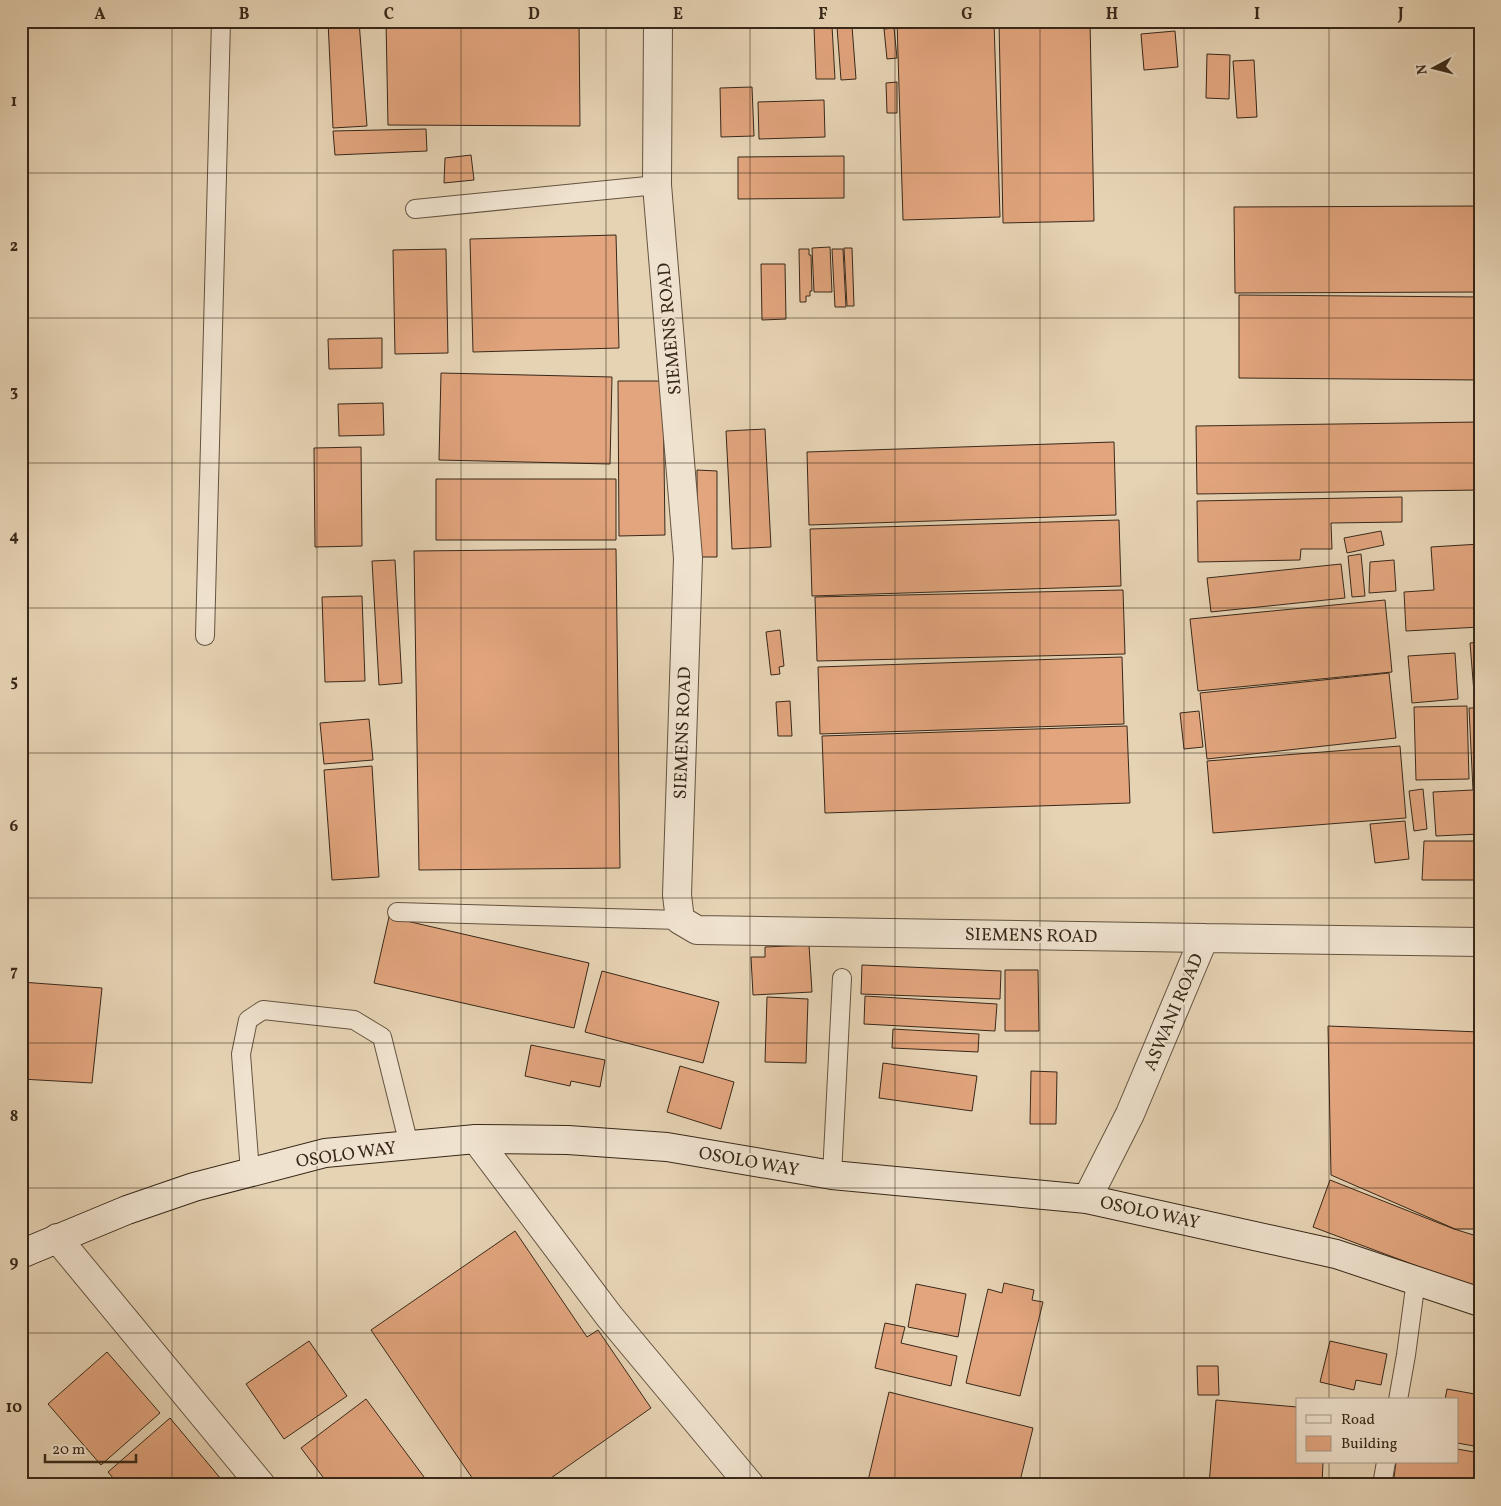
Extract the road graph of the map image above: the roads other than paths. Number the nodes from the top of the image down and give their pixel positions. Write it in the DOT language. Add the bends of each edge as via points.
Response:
graph roads {
  1 [pos="221,21"];
  2 [pos="658,21"];
  3 [pos="657,185"];
  4 [pos="415,209"];
  5 [pos="205,636"];
  6 [pos="398,912"];
  7 [pos="680,920"];
  8 [pos="1204,938"];
  9 [pos="1480,942"];
  10 [pos="842,978"];
  11 [pos="476,1139"];
  12 [pos="409,1145"];
  13 [pos="250,1172"];
  14 [pos="832,1175"];
  15 [pos="1087,1198"];
  16 [pos="57,1238"];
  17 [pos="21,1254"];
  18 [pos="1416,1280"];
  19 [pos="1480,1302"];
  20 [pos="1398,1398"];
  21 [pos="1386,1464"];
  22 [pos="261,1485"];
  23 [pos="750,1485"];
  24 [pos="1382,1485"];
  1 -- 5 [label="lane"];
  2 -- 3 [label="street, SIEMENS ROAD"];
  3 -- 4 [label="lane"];
  3 -- 7 [label="street, SIEMENS ROAD" via="688,558 677,895"];
  6 -- 7 [label="lane"];
  7 -- 8 [label="street, SIEMENS ROAD" via="697,930"];
  8 -- 9 [label="street, ASWANI ROAD"];
  8 -- 15 [label="street, ASWANI ROAD" via="1130,1114"];
  10 -- 14 [label="lane"];
  11 -- 12 [label="street, OSOLO WAY"];
  11 -- 14 [label="street, OSOLO WAY" via="568,1140 667,1147"];
  11 -- 23 [label="street" via="608,1316"];
  12 -- 13 [label="street, OSOLO WAY" via="325,1153"];
  12 -- 13 [label="lane" via="382,1036 354,1020 263,1010 248,1020 241,1054"];
  13 -- 16 [label="street, OSOLO WAY" via="194,1187"];
  14 -- 15 [label="street, OSOLO WAY"];
  15 -- 18 [label="street, OSOLO WAY" via="1336,1254"];
  16 -- 17 [label="street, OSOLO WAY"];
  16 -- 22 [label="street"];
  18 -- 19 [label="street, OSOLO WAY"];
  18 -- 20 [label="lane"];
  21 -- 24 [label="lane"];
}
